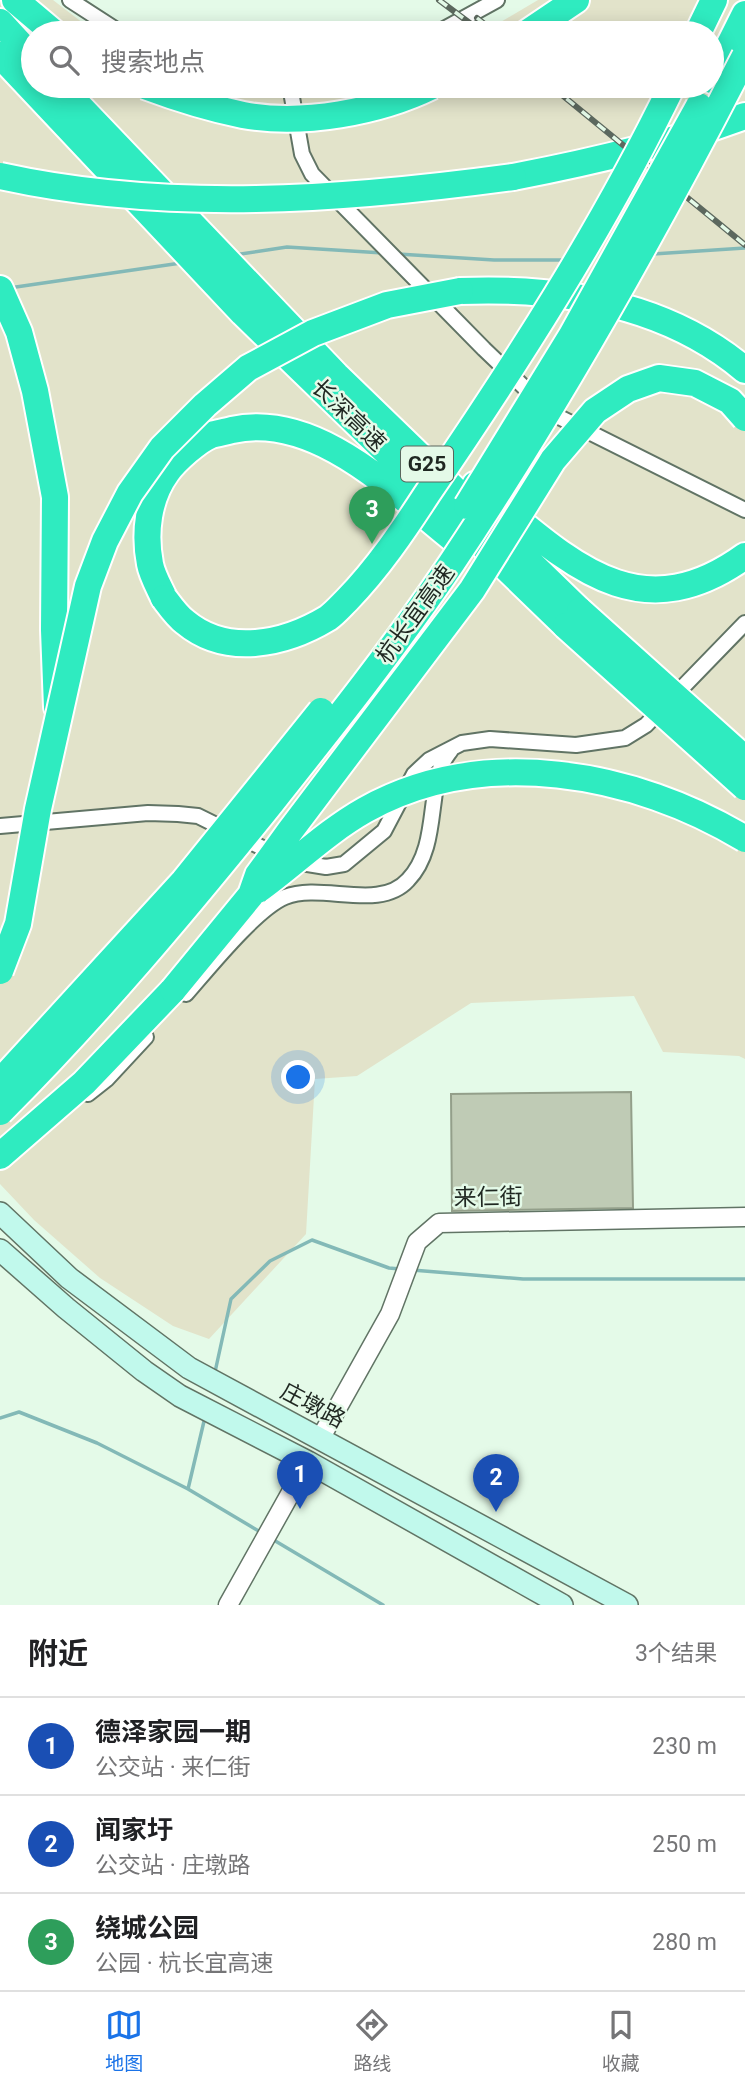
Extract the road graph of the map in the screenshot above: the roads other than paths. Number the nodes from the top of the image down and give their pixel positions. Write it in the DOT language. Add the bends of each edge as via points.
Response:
graph roads {
  1 [pos="15,0"];
  2 [pos="70,0"];
  3 [pos="497,0"];
  4 [pos="576,0"];
  5 [pos="714,0"];
  6 [pos="745,14"];
  7 [pos="40,21"];
  8 [pos="102,21"];
  9 [pos="459,21"];
  10 [pos="545,21"];
  11 [pos="704,21"];
  12 [pos="0,22"];
  13 [pos="21,45"];
  14 [pos="0,55"];
  15 [pos="724,56"];
  16 [pos="745,56"];
  17 [pos="21,78"];
  18 [pos="724,96"];
  19 [pos="40,98"];
  20 [pos="71,98"];
  21 [pos="178,98"];
  22 [pos="292,98"];
  23 [pos="407,98"];
  24 [pos="666,98"];
  25 [pos="702,98"];
  26 [pos="723,98"];
  27 [pos="745,116"];
  28 [pos="0,176"];
  29 [pos="0,289"];
  30 [pos="745,370"];
  31 [pos="336,375"];
  32 [pos="745,418"];
  33 [pos="418,509"];
  34 [pos="418,509"];
  35 [pos="418,509"];
  36 [pos="418,509"];
  37 [pos="745,510"];
  38 [pos="745,556"];
  39 [pos="566,617"];
  40 [pos="745,623"];
  41 [pos="57,728"];
  42 [pos="452,749"];
  43 [pos="745,759"];
  44 [pos="745,787"];
  45 [pos="0,826"];
  46 [pos="745,839"];
  47 [pos="251,895"];
  48 [pos="0,971"];
  49 [pos="0,1082"];
  50 [pos="0,1112"];
  51 [pos="0,1156"];
  52 [pos="0,1166"];
  53 [pos="0,1213"];
  54 [pos="745,1217"];
  55 [pos="0,1250"];
  56 [pos="320,1439"];
  57 [pos="308,1462"];
  58 [pos="228,1605"];
  59 [pos="562,1605"];
  60 [pos="627,1605"];
  1 -- 7 [label="highway"];
  2 -- 8 [label="street"];
  3 -- 9 [label="street"];
  4 -- 10 [label="highway"];
  5 -- 11 [label="highway"];
  6 -- 15 [label="highway"];
  12 -- 13 [label="highway"];
  14 -- 17 [label="highway, 长深高速 / G25"];
  16 -- 18 [label="highway, 杭长宜高速, bridge"];
  19 -- 39 [label="highway, 长深高速 / G25" via="243,313"];
  20 -- 31 [label="highway, 长深高速 / G25"];
  21 -- 23 [label="highway, bridge" via="246,116 296,118 334,115"];
  22 -- 37 [label="street" via="302,154 312,174 551,413"];
  24 -- 33 [label="highway, bridge" via="590,238"];
  25 -- 49 [label="highway, 杭长宜高速, bridge" via="572,335 433,559 334,695 184,881"];
  26 -- 50 [label="highway, 杭长宜高速, bridge" via="595,332 449,566 344,711 197,896"];
  27 -- 28 [label="highway, bridge" via="590,163 419,190 222,199 44,186"];
  29 -- 41 [label="highway, bridge" via="19,332 35,391 55,497"];
  30 -- 41 [label="highway, bridge" via="695,336 638,312 559,293 460,291 387,305 313,332 248,368 205,405 162,448 130,494 88,586"];
  31 -- 38 [label="highway" via="578,566 603,578 653,591 681,589"];
  31 -- 39 [label="highway, 长深高速 / G25"];
  32 -- 47 [label="highway, bridge" via="730,401 695,383 659,378 628,389 595,411 553,460 472,590 258,875"];
  34 -- 35 [label="highway, bridge" via="360,587 331,617 273,642 239,644 211,638 185,622 164,598 150,566 147,529 156,487 174,463 209,436 252,426 285,430 350,458"];
  36 -- 39 [label="highway, bridge" via="499,575"];
  39 -- 43 [label="highway, 长深高速 / G25, bridge"];
  39 -- 44 [label="highway, 长深高速 / G25, bridge"];
  40 -- 42 [label="street" via="646,725 625,738 576,745 490,739"];
  41 -- 48 [label="highway, bridge" via="18,924"];
  42 -- 45 [label="street" via="414,774 384,831 344,864 326,867 289,861 198,816 148,813"];
  42 -- 52 [label="street" via="440,768 421,860 408,880 394,891 377,895 305,892 272,904 107,1079 31,1135"];
  46 -- 47 [label="highway, bridge" via="692,810 635,789 576,777 516,772 454,779 365,810"];
  47 -- 51 [label="highway, bridge" via="173,990 84,1083"];
  53 -- 56 [label="main road, 庄墩路" via="69,1278 189,1368"];
  54 -- 56 [label="street, 来仁街" via="439,1223 417,1242 390,1314"];
  55 -- 57 [label="main road" via="105,1340 180,1396"];
  56 -- 60 [label="main road, 庄墩路"];
  57 -- 58 [label="street"];
  57 -- 59 [label="main road"];
}
